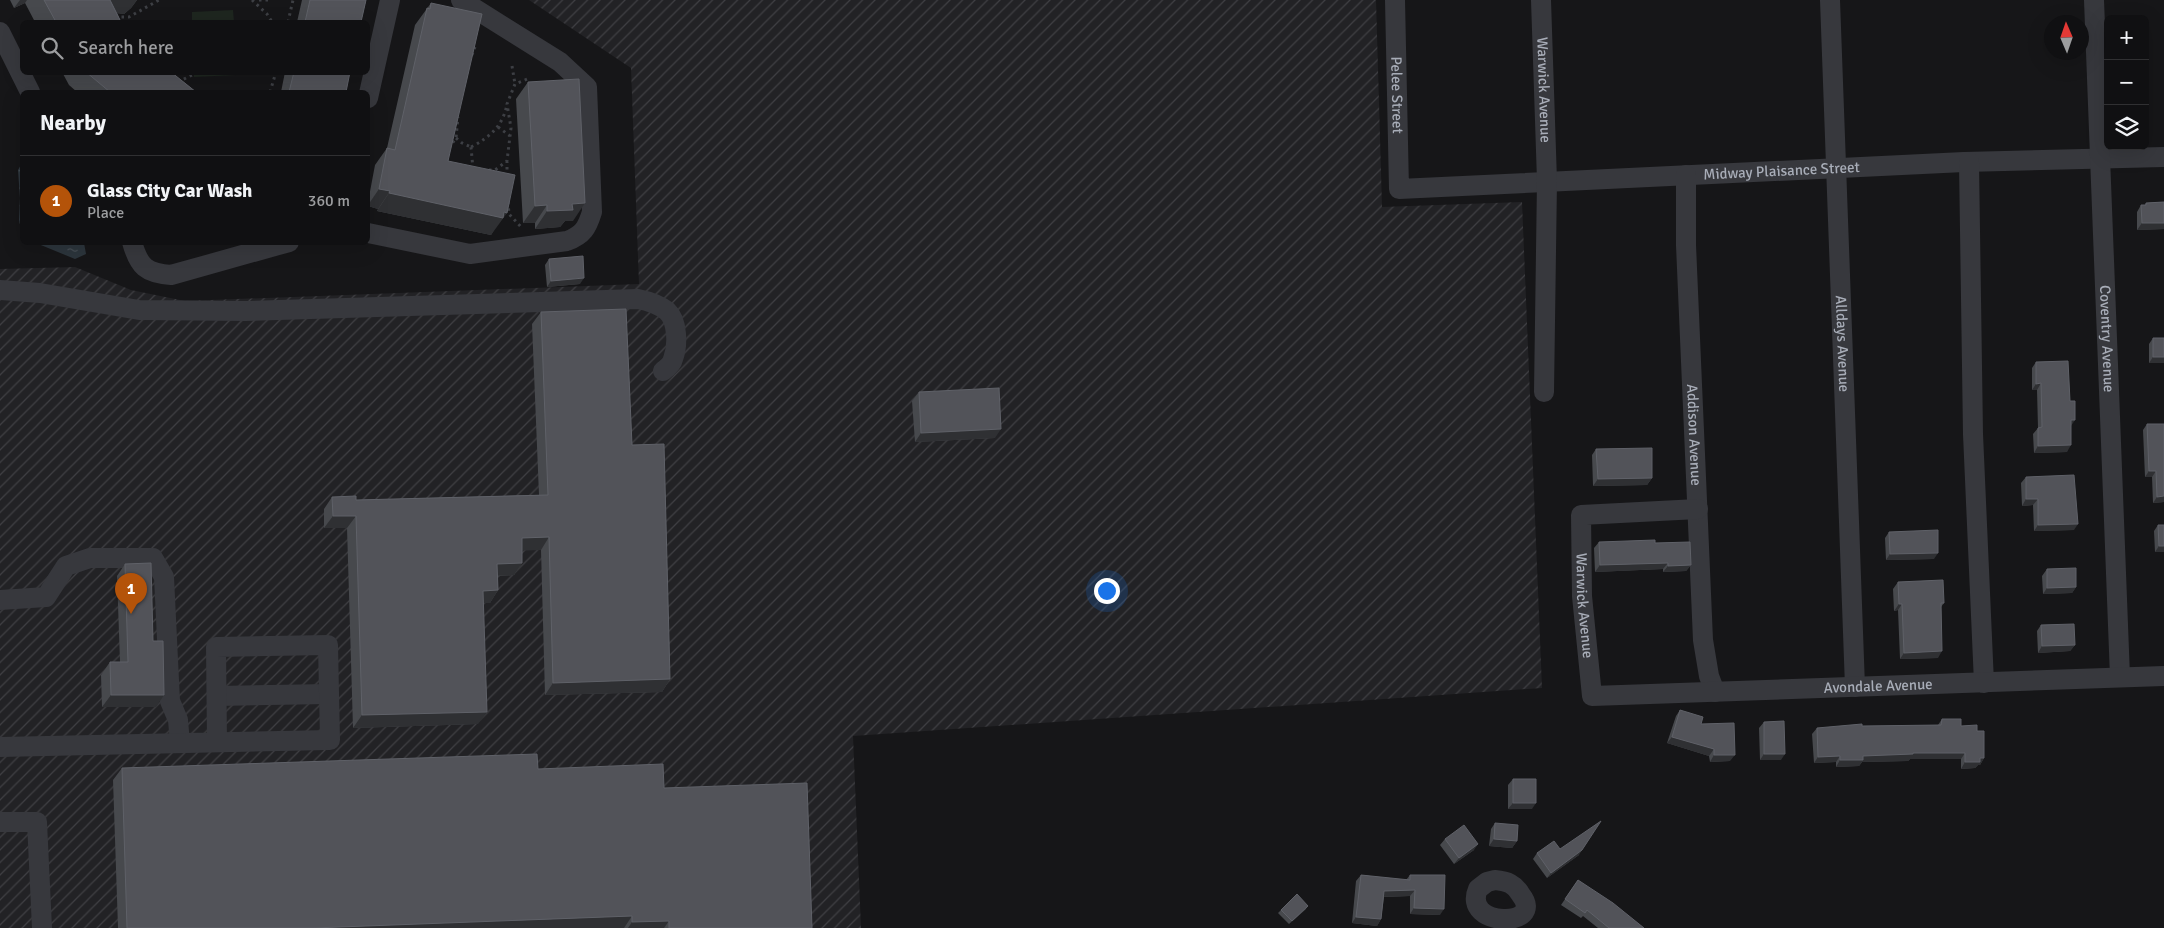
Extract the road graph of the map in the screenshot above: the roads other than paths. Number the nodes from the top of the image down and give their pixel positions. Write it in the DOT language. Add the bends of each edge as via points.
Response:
graph roads {
  1 [pos="390,0"];
  2 [pos="461,0"];
  3 [pos="1395,0"];
  4 [pos="1541,0"];
  5 [pos="1830,0"];
  6 [pos="2094,0"];
  7 [pos="0,32"];
  8 [pos="20,72"];
  9 [pos="22,75"];
  10 [pos="29,90"];
  11 [pos="370,90"];
  12 [pos="2164,157"];
  13 [pos="2100,159"];
  14 [pos="1969,162"];
  15 [pos="1835,168"];
  16 [pos="1686,176"];
  17 [pos="1547,181"];
  18 [pos="1399,189"];
  19 [pos="370,233"];
  20 [pos="133,245"];
  21 [pos="278,245"];
  22 [pos="0,290"];
  23 [pos="663,371"];
  24 [pos="1544,392"];
  25 [pos="1698,509"];
  26 [pos="0,600"];
  27 [pos="2164,676"];
  28 [pos="2120,677"];
  29 [pos="1984,683"];
  30 [pos="1855,687"];
  31 [pos="1715,692"];
  32 [pos="329,694"];
  33 [pos="217,696"];
  34 [pos="1592,696"];
  35 [pos="218,742"];
  36 [pos="180,743"];
  37 [pos="0,747"];
  38 [pos="0,822"];
  39 [pos="42,928"];
  1 -- 11 [label="street"];
  2 -- 19 [label="street" via="560,62 587,87 592,212 587,227 579,236 567,241 470,254"];
  3 -- 18 [label="street, Pelee Street"];
  4 -- 17 [label="street, Warwick Avenue"];
  5 -- 15 [label="street, Alldays Avenue"];
  6 -- 13 [label="street, Coventry Avenue"];
  7 -- 8 [label="street"];
  9 -- 10 [label="street"];
  12 -- 13 [label="street, Midway Plaisance Street"];
  13 -- 14 [label="street, Midway Plaisance Street"];
  13 -- 28 [label="street, Coventry Avenue"];
  14 -- 15 [label="street, Midway Plaisance Street"];
  14 -- 29 [label="street" via="1973,434"];
  15 -- 16 [label="street, Midway Plaisance Street"];
  15 -- 30 [label="street, Alldays Avenue"];
  16 -- 17 [label="street, Midway Plaisance Street"];
  16 -- 25 [label="street, Addison Avenue" via="1686,246"];
  17 -- 18 [label="street, Midway Plaisance Street"];
  17 -- 24 [label="street, Warwick Avenue"];
  20 -- 21 [label="street" via="142,266 156,274 171,275"];
  22 -- 23 [label="street" via="40,293 139,310 245,311 638,299 655,303 668,312 675,328 673,362"];
  25 -- 31 [label="street, Addison Avenue" via="1703,640"];
  25 -- 34 [label="street, Warwick Avenue" via="1581,515 1582,596"];
  26 -- 36 [label="street" via="46,597 66,566 90,558 153,558 164,577 170,701 178,720"];
  27 -- 28 [label="street, Avondale Avenue"];
  28 -- 29 [label="street, Avondale Avenue"];
  29 -- 30 [label="street, Avondale Avenue"];
  30 -- 31 [label="street, Avondale Avenue"];
  31 -- 34 [label="street, Avondale Avenue"];
  32 -- 33 [label="street"];
  32 -- 33 [label="street" via="328,645 216,647"];
  32 -- 35 [label="street" via="330,740"];
  33 -- 35 [label="street"];
  35 -- 36 [label="street"];
  36 -- 37 [label="street"];
  38 -- 39 [label="street" via="37,822"];
}
